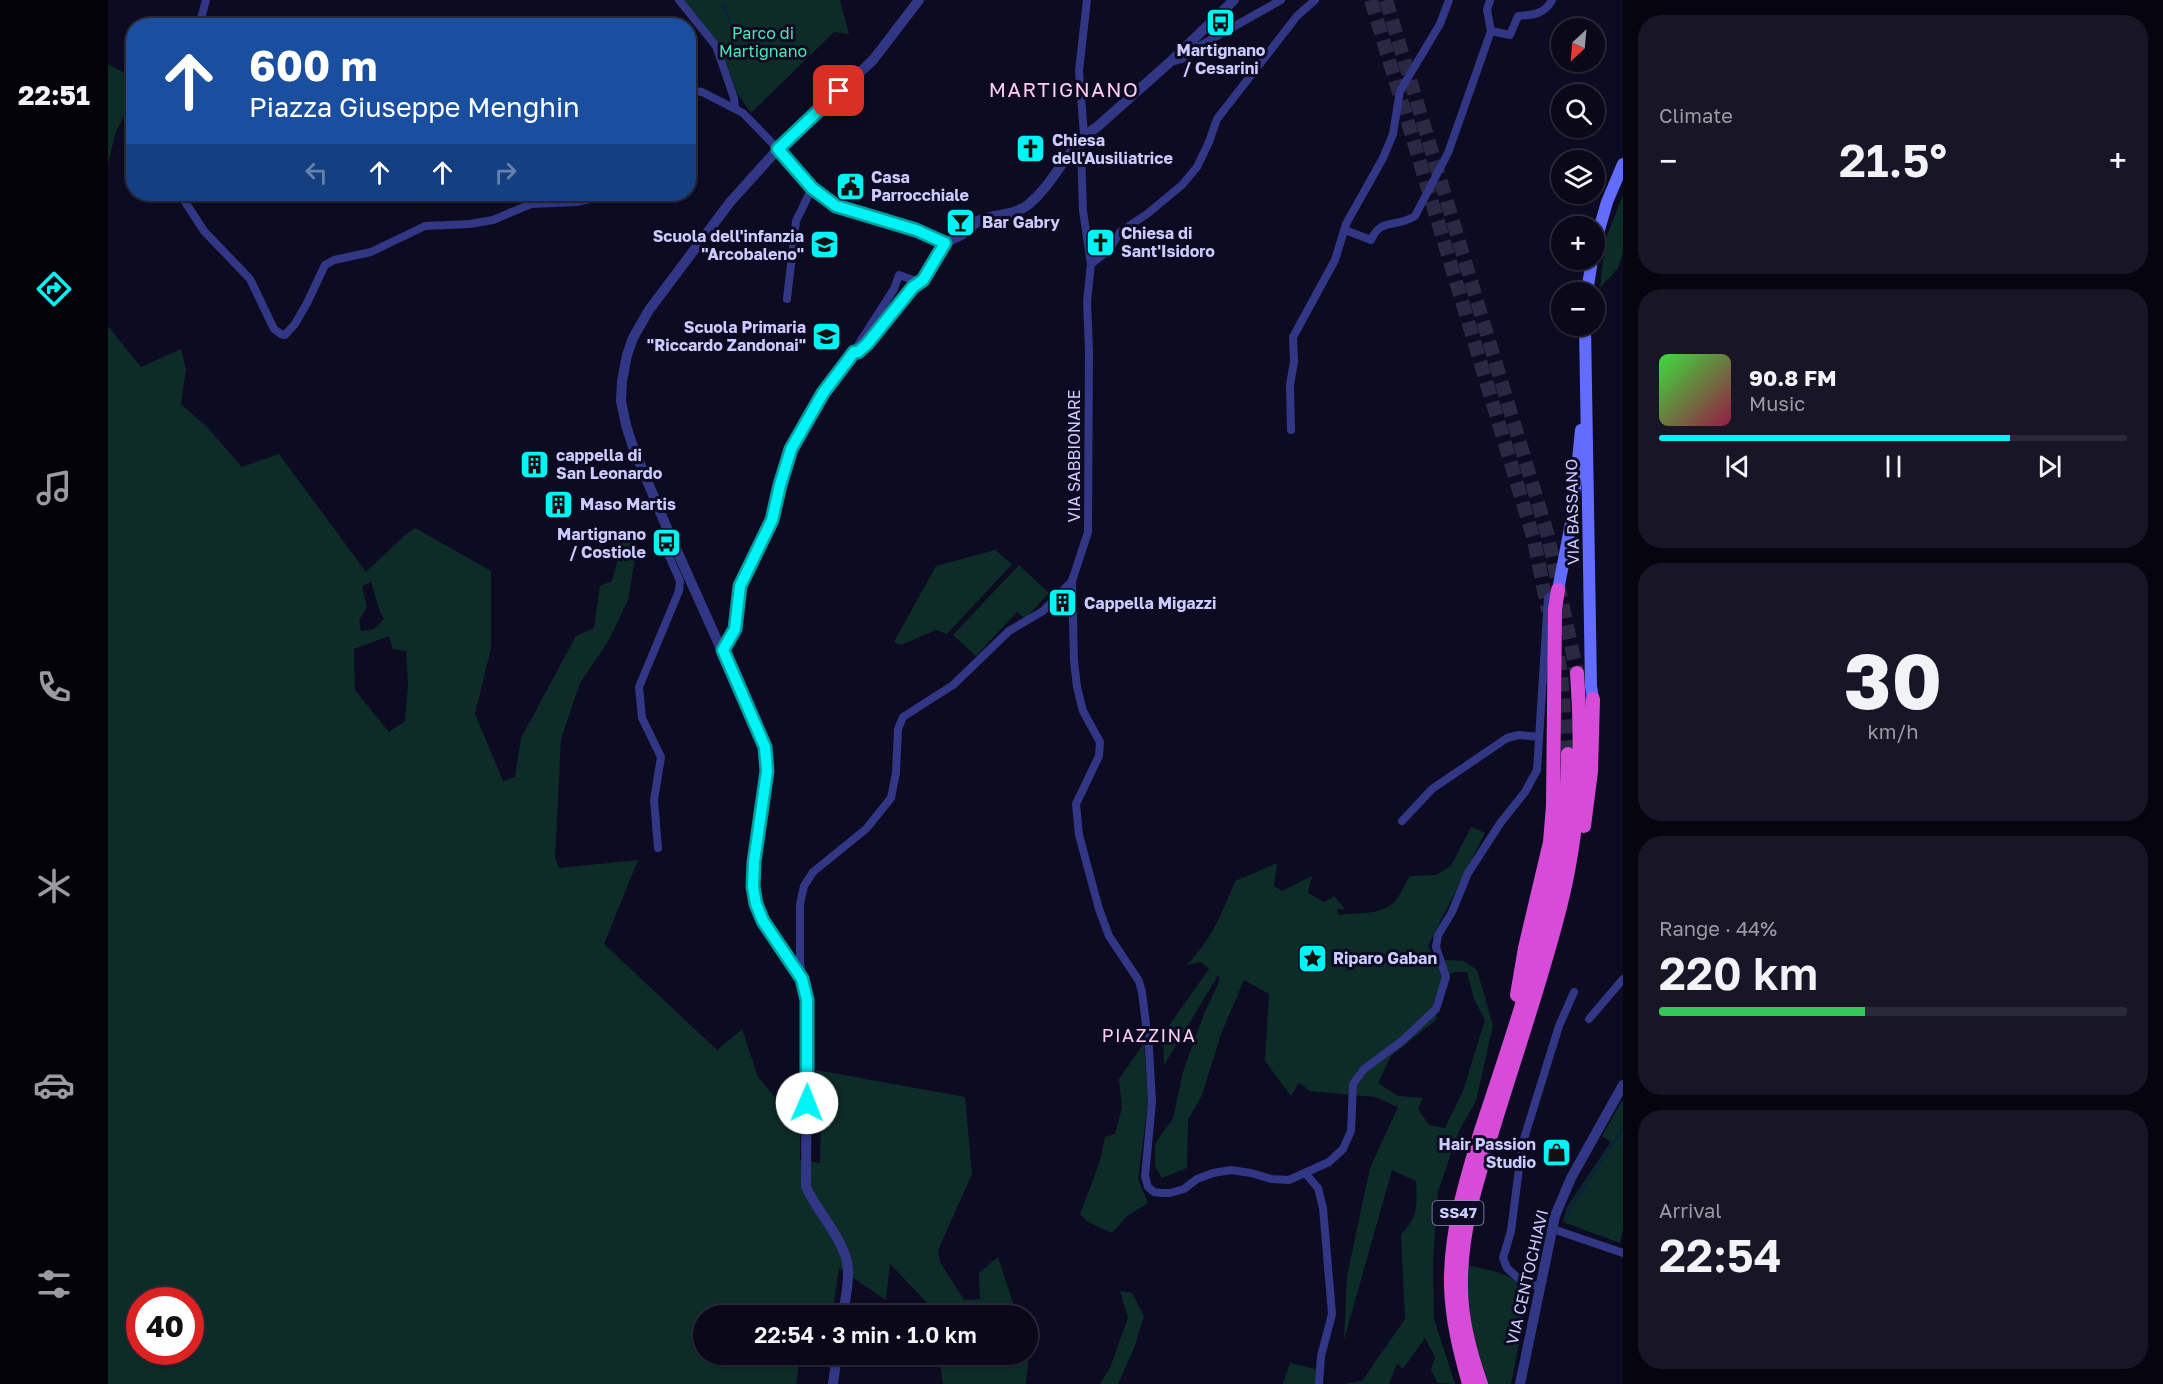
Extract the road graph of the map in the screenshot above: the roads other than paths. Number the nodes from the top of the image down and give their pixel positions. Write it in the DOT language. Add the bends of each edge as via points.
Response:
graph roads {
  1 [pos="206,0"];
  2 [pos="679,0"];
  3 [pos="919,0"];
  4 [pos="1087,0"];
  5 [pos="1234,0"];
  6 [pos="1281,0"];
  7 [pos="1315,0"];
  8 [pos="1449,0"];
  9 [pos="1490,0"];
  10 [pos="1552,0"];
  11 [pos="201,18"];
  12 [pos="693,18"];
  13 [pos="696,21"];
  14 [pos="1491,31"];
  15 [pos="1170,62"];
  16 [pos="696,91"];
  17 [pos="735,108"];
  18 [pos="1084,135"];
  19 [pos="778,149"];
  20 [pos="1623,164"];
  21 [pos="812,188"];
  22 [pos="185,201"];
  23 [pos="581,201"];
  24 [pos="1603,216"];
  25 [pos="1344,230"];
  26 [pos="945,243"];
  27 [pos="1090,264"];
  28 [pos="919,282"];
  29 [pos="787,299"];
  30 [pos="1585,336"];
  31 [pos="854,352"];
  32 [pos="1584,357"];
  33 [pos="1291,430"];
  34 [pos="669,533"];
  35 [pos="1072,581"];
  36 [pos="1558,590"];
  37 [pos="723,650"];
  38 [pos="1577,673"];
  39 [pos="1593,699"];
  40 [pos="1539,737"];
  41 [pos="1568,754"];
  42 [pos="1402,821"];
  43 [pos="658,848"];
  44 [pos="1548,951"];
  45 [pos="802,979"];
  46 [pos="1623,979"];
  47 [pos="1574,992"];
  48 [pos="1589,1019"];
  49 [pos="1508,1047"];
  50 [pos="1623,1085"];
  51 [pos="1306,1174"];
  52 [pos="1551,1228"];
  53 [pos="1623,1253"];
  54 [pos="1539,1287"];
  55 [pos="844,1305"];
  56 [pos="836,1365"];
  57 [pos="833,1384"];
  58 [pos="1319,1384"];
  59 [pos="1469,1384"];
  60 [pos="1481,1384"];
  61 [pos="1520,1384"];
  1 -- 11 [label="street"];
  2 -- 12 [label="street"];
  3 -- 19 [label="street" via="873,60"];
  4 -- 18 [label="street, VIA SABBIONARE" via="1079,71"];
  5 -- 15 [label="street"];
  6 -- 15 [label="street" via="1182,59"];
  7 -- 27 [label="street" via="1297,16 1217,119 1197,166 1182,185 1120,232 1109,250"];
  8 -- 25 [label="street" via="1440,24 1400,91 1393,134"];
  9 -- 14 [label="street" via="1487,10"];
  10 -- 14 [label="street" via="1548,8 1518,16 1510,34"];
  13 -- 17 [label="street" via="716,46"];
  14 -- 25 [label="street" via="1448,153 1415,216 1381,226 1371,240"];
  15 -- 18 [label="street"];
  16 -- 17 [label="street"];
  17 -- 19 [label="street"];
  18 -- 26 [label="street" via="1027,206 979,220"];
  18 -- 27 [label="street, VIA SABBIONARE" via="1083,211"];
  19 -- 21 [label="street"];
  19 -- 34 [label="street" via="731,201 649,310 627,355 621,401 626,425"];
  20 -- 24 [label="main road"];
  21 -- 26 [label="street" via="836,206"];
  21 -- 29 [label="street" via="796,221"];
  22 -- 23 [label="street" via="204,231 250,279 274,329 285,334 295,324 325,265 334,260 371,252 425,226 470,224 493,220 531,204"];
  25 -- 33 [label="street" via="1335,260 1293,337"];
  26 -- 28 [label="street"];
  27 -- 35 [label="street, VIA SABBIONARE" via="1088,532"];
  28 -- 31 [label="street" via="867,344"];
  28 -- 31 [label="street" via="899,275"];
  30 -- 32 [label="main road, VIA BASSANO"];
  31 -- 37 [label="street" via="823,393 791,449 772,520 740,586 735,629"];
  32 -- 36 [label="main road" via="1577,478"];
  32 -- 39 [label="main road, VIA BASSANO"];
  34 -- 37 [label="street"];
  34 -- 43 [label="street" via="660,536 680,581 680,591 639,687 642,718 661,757 654,800"];
  35 -- 45 [label="street, VIA SABBIONARE" via="1043,611 1009,631 953,685 903,717 898,729 891,798 866,829 813,872 804,886 800,904"];
  35 -- 51 [label="street" via="1077,687 1083,711 1100,742 1099,756 1076,804 1079,835 1109,936 1142,992 1152,1102 1145,1176 1148,1187 1154,1192 1170,1193 1213,1173 1231,1170 1270,1179 1289,1180"];
  36 -- 40 [label="street" via="1548,598"];
  36 -- 49 [label="highway" via="1550,842 1525,948"];
  37 -- 45 [label="street" via="765,747 767,771 754,862 756,904"];
  38 -- 44 [label="highway, SS47" via="1581,757 1575,828"];
  39 -- 44 [label="highway" via="1591,771 1582,837 1561,926"];
  40 -- 42 [label="street" via="1507,738 1432,789"];
  40 -- 51 [label="street" via="1537,771 1468,873 1438,934 1436,947 1446,977 1436,1009 1364,1069 1353,1084 1351,1131 1343,1149"];
  41 -- 49 [label="highway, SS47" via="1566,811 1558,864 1533,967"];
  44 -- 60 [label="highway, SS47" via="1465,1231 1463,1318"];
  45 -- 55 [label="street" via="807,1000 806,1187 846,1257"];
  46 -- 48 [label="street"];
  47 -- 54 [label="street" via="1559,1026 1522,1145 1511,1231 1503,1258 1519,1279"];
  49 -- 59 [label="highway, SS47" via="1468,1175 1453,1247 1454,1317"];
  50 -- 52 [label="street, VIA CENTOCHIAVI" via="1571,1178"];
  51 -- 58 [label="street" via="1318,1188 1323,1208 1332,1314 1321,1356"];
  52 -- 53 [label="street"];
  52 -- 54 [label="street, VIA CENTOCHIAVI"];
  54 -- 61 [label="street, VIA CENTOCHIAVI"];
  56 -- 57 [label="street"];
}
